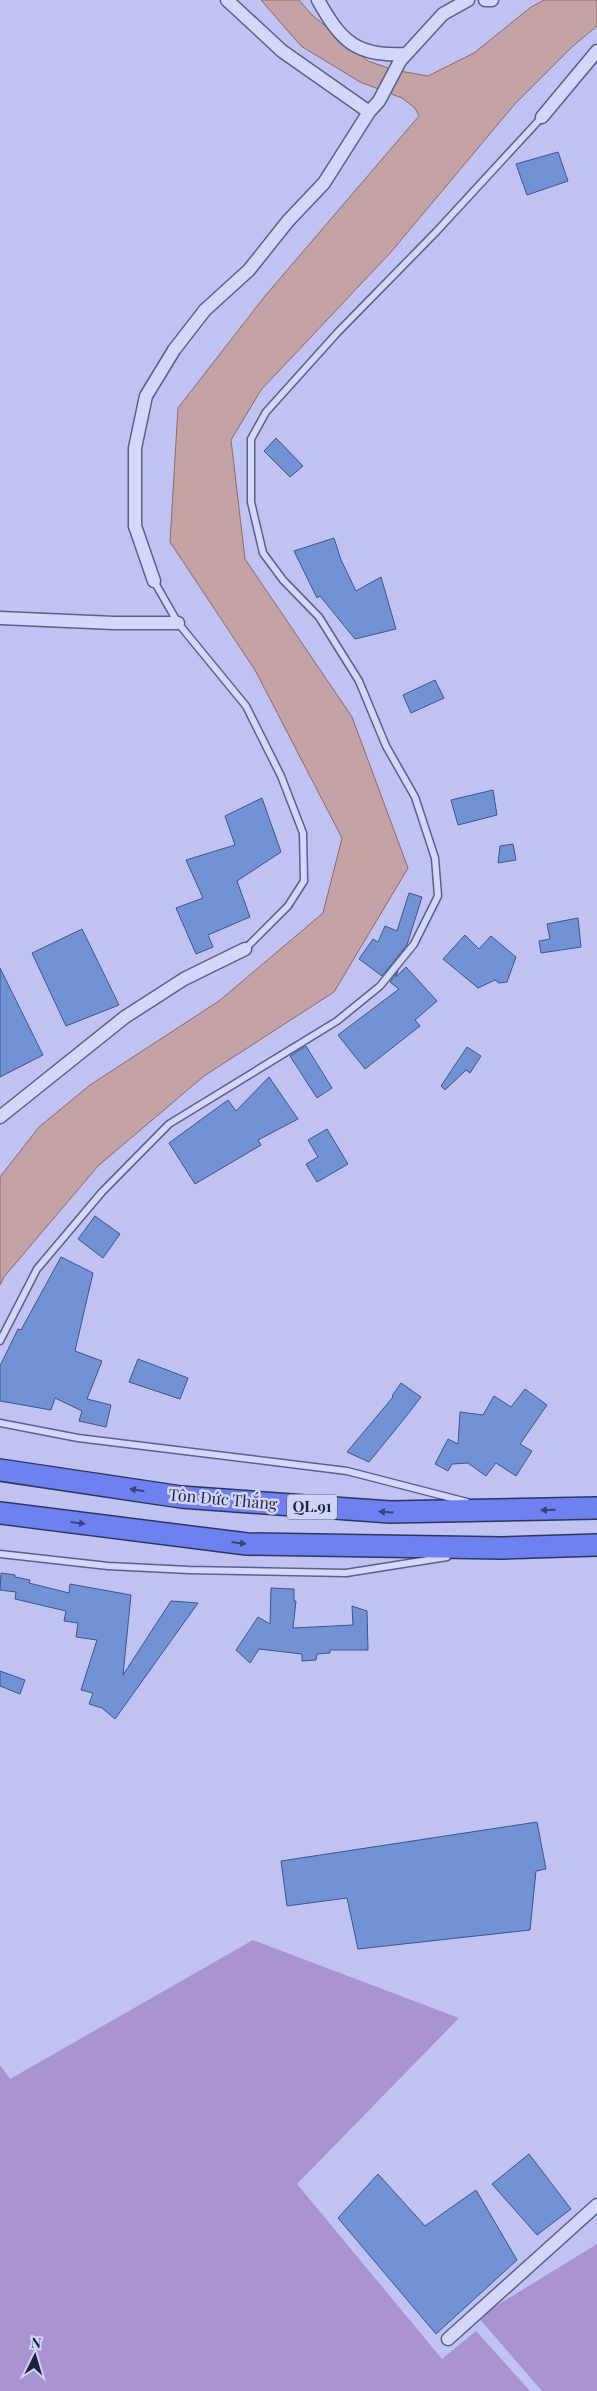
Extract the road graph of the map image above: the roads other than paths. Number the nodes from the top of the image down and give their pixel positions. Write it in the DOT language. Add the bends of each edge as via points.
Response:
graph roads {
  1 [pos="227,0"];
  2 [pos="318,0"];
  3 [pos="468,0"];
  4 [pos="485,0"];
  5 [pos="492,0"];
  6 [pos="597,51"];
  7 [pos="403,58"];
  8 [pos="369,112"];
  9 [pos="542,117"];
  10 [pos="154,580"];
  11 [pos="0,618"];
  12 [pos="178,623"];
  13 [pos="245,948"];
  14 [pos="0,1117"];
  15 [pos="0,1342"];
  16 [pos="0,1423"];
  17 [pos="0,1470"];
  18 [pos="597,1508"];
  19 [pos="502,1511"];
  20 [pos="0,1513"];
  21 [pos="597,1545"];
  22 [pos="502,1548"];
  23 [pos="0,1554"];
  24 [pos="597,2204"];
  25 [pos="448,2339"];
  1 -- 8 [label="street" via="282,51"];
  2 -- 7 [label="street" via="340,35 361,50"];
  3 -- 7 [label="street" via="443,14"];
  4 -- 5 [label="street"];
  6 -- 9 [label="street"];
  7 -- 8 [label="street"];
  8 -- 10 [label="street" via="324,183 249,270 204,310 174,350 146,396 136,448 135,526"];
  9 -- 15 [label="lane" via="331,340 266,412 251,438 251,502 263,553 283,580 319,617 359,681 386,746 415,797 434,858 438,896 414,944 380,986 337,1021 169,1124 115,1178 37,1269"];
  10 -- 12 [label="lane"];
  11 -- 12 [label="street"];
  12 -- 13 [label="lane" via="246,706 281,776 303,833 304,881 288,906"];
  13 -- 14 [label="street" via="184,979 125,1017"];
  16 -- 19 [label="lane" via="78,1438 347,1470"];
  19 -- 17 [label="highway, Tôn Đức Thắng / QL.91, one-way" via="390,1512 181,1497"];
  18 -- 19 [label="highway, Tôn Đức Thắng / QL.91, one-way"];
  20 -- 22 [label="highway, one-way" via="247,1544"];
  21 -- 22 [label="highway"];
  22 -- 23 [label="lane" via="346,1573 108,1566"];
  24 -- 25 [label="street"];
}
